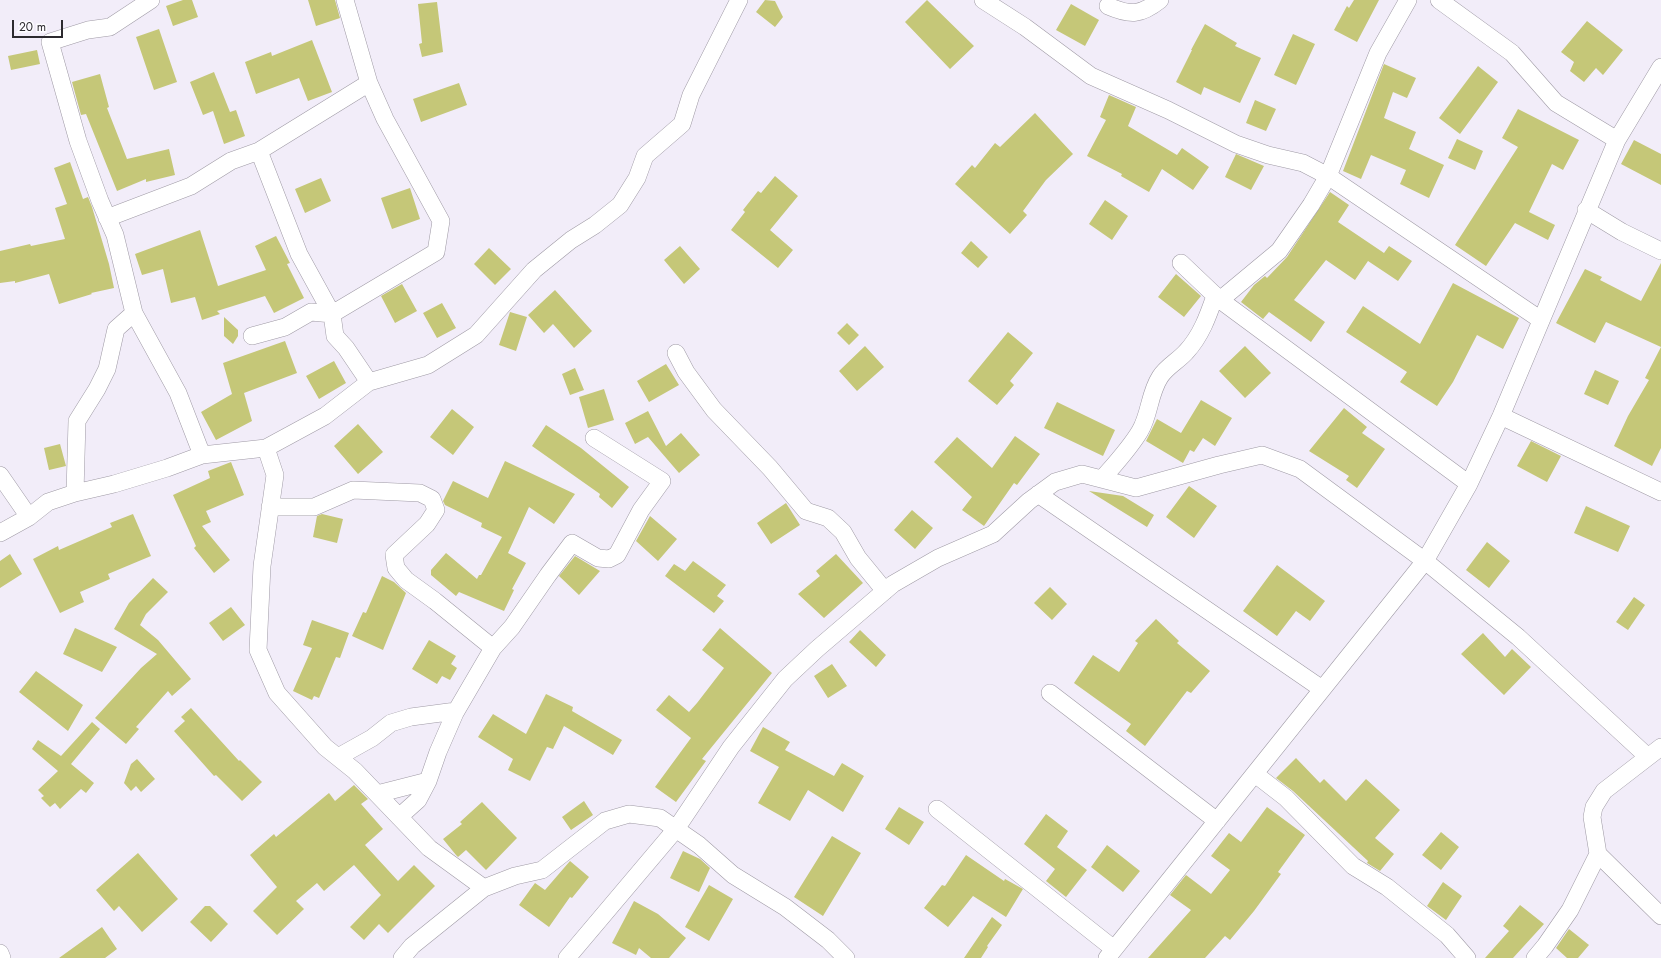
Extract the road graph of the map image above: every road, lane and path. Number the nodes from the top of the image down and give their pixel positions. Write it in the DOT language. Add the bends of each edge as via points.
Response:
graph roads {
  1 [pos="151,0"];
  2 [pos="345,0"];
  3 [pos="739,0"];
  4 [pos="983,0"];
  5 [pos="1160,0"];
  6 [pos="1408,0"];
  7 [pos="1439,0"];
  8 [pos="1108,6"];
  9 [pos="1661,67"];
  10 [pos="369,83"];
  11 [pos="1617,140"];
  12 [pos="259,151"];
  13 [pos="1328,176"];
  14 [pos="1586,210"];
  15 [pos="107,218"];
  16 [pos="1661,251"];
  17 [pos="1180,263"];
  18 [pos="1218,298"];
  19 [pos="134,313"];
  20 [pos="332,314"];
  21 [pos="1541,320"];
  22 [pos="252,336"];
  23 [pos="676,353"];
  24 [pos="369,382"];
  25 [pos="1501,416"];
  26 [pos="594,438"];
  27 [pos="266,448"];
  28 [pos="202,455"];
  29 [pos="0,475"];
  30 [pos="1102,479"];
  31 [pos="1469,484"];
  32 [pos="1661,492"];
  33 [pos="76,493"];
  34 [pos="1038,494"];
  35 [pos="270,507"];
  36 [pos="28,517"];
  37 [pos="0,533"];
  38 [pos="1425,561"];
  39 [pos="885,591"];
  40 [pos="493,648"];
  41 [pos="1322,689"];
  42 [pos="1050,693"];
  43 [pos="456,711"];
  44 [pos="1655,752"];
  45 [pos="338,757"];
  46 [pos="1255,774"];
  47 [pos="428,781"];
  48 [pos="377,794"];
  49 [pos="937,809"];
  50 [pos="399,817"];
  51 [pos="1217,821"];
  52 [pos="676,829"];
  53 [pos="1598,854"];
  54 [pos="484,888"];
  55 [pos="1661,916"];
  56 [pos="0,953"];
  57 [pos="1110,954"];
  58 [pos="2,958"];
  59 [pos="402,958"];
  60 [pos="567,958"];
  61 [pos="846,958"];
  62 [pos="1467,958"];
  63 [pos="1535,958"];
  1 -- 15 [label="street" via="110,27 88,30 50,42 78,141"];
  2 -- 10 [label="street"];
  3 -- 24 [label="street" via="691,94 682,124 645,156 637,178 620,205 534,270 476,335 428,365"];
  4 -- 13 [label="street" via="1025,27 1091,76 1236,144 1268,155 1303,162"];
  5 -- 8 [label="street" via="1147,11 1133,14 1123,13"];
  6 -- 13 [label="street" via="1378,53"];
  7 -- 11 [label="street" via="1512,53 1556,104"];
  9 -- 11 [label="street"];
  10 -- 12 [label="street"];
  10 -- 20 [label="street" via="385,119 441,221 439,239 436,252"];
  11 -- 14 [label="street"];
  12 -- 15 [label="street" via="231,161 190,186"];
  12 -- 20 [label="street" via="299,254"];
  13 -- 18 [label="street" via="1279,251"];
  13 -- 21 [label="street"];
  14 -- 16 [label="street" via="1622,232"];
  14 -- 21 [label="street"];
  15 -- 19 [label="street" via="115,235"];
  17 -- 18 [label="street"];
  18 -- 30 [label="street" via="1197,339 1161,376 1152,392 1148,412 1140,431"];
  18 -- 31 [label="street"];
  19 -- 28 [label="street" via="178,393"];
  19 -- 33 [label="street" via="116,330 107,369 77,421"];
  20 -- 22 [label="street" via="311,312 285,327"];
  20 -- 24 [label="street" via="335,336"];
  21 -- 25 [label="street"];
  23 -- 39 [label="street" via="686,372 714,410 770,468 806,511 828,518 843,532 858,558"];
  24 -- 27 [label="street" via="325,416"];
  25 -- 31 [label="street"];
  25 -- 32 [label="street"];
  26 -- 40 [label="street" via="662,481 641,510 617,555 609,559 598,558 572,543 512,627"];
  27 -- 28 [label="street"];
  27 -- 35 [label="street" via="275,475"];
  28 -- 33 [label="street" via="168,468"];
  29 -- 36 [label="street"];
  30 -- 34 [label="street" via="1082,474 1055,482"];
  30 -- 38 [label="street" via="1136,488 1262,455 1300,469"];
  31 -- 38 [label="street"];
  33 -- 36 [label="street" via="48,502"];
  34 -- 39 [label="street" via="993,534 938,558"];
  34 -- 41 [label="street"];
  35 -- 40 [label="street" via="314,508 353,490 420,493 432,499 436,510 427,524 394,555 396,568 406,580"];
  35 -- 45 [label="street" via="262,566 258,650 277,692 325,747"];
  36 -- 37 [label="street"];
  38 -- 41 [label="street"];
  38 -- 44 [label="street"];
  39 -- 52 [label="street" via="784,679 731,747"];
  40 -- 43 [label="street"];
  41 -- 46 [label="street"];
  42 -- 51 [label="street"];
  43 -- 45 [label="street" via="411,717 391,723 372,738"];
  43 -- 47 [label="street"];
  44 -- 53 [label="street" via="1604,791 1594,807 1592,817"];
  45 -- 48 [label="street"];
  46 -- 51 [label="street"];
  46 -- 62 [label="street" via="1286,798 1353,866 1387,887 1447,935"];
  47 -- 48 [label="street"];
  47 -- 50 [label="street" via="418,800"];
  48 -- 50 [label="street"];
  49 -- 57 [label="street"];
  50 -- 54 [label="street" via="429,848"];
  51 -- 57 [label="street"];
  52 -- 54 [label="street" via="660,818 629,814 605,821 542,870 515,876"];
  52 -- 60 [label="street"];
  52 -- 61 [label="street" via="733,875 785,907 828,940"];
  53 -- 55 [label="street"];
  53 -- 63 [label="street" via="1570,910"];
  54 -- 59 [label="street" via="412,946"];
  56 -- 58 [label="street"];
}
